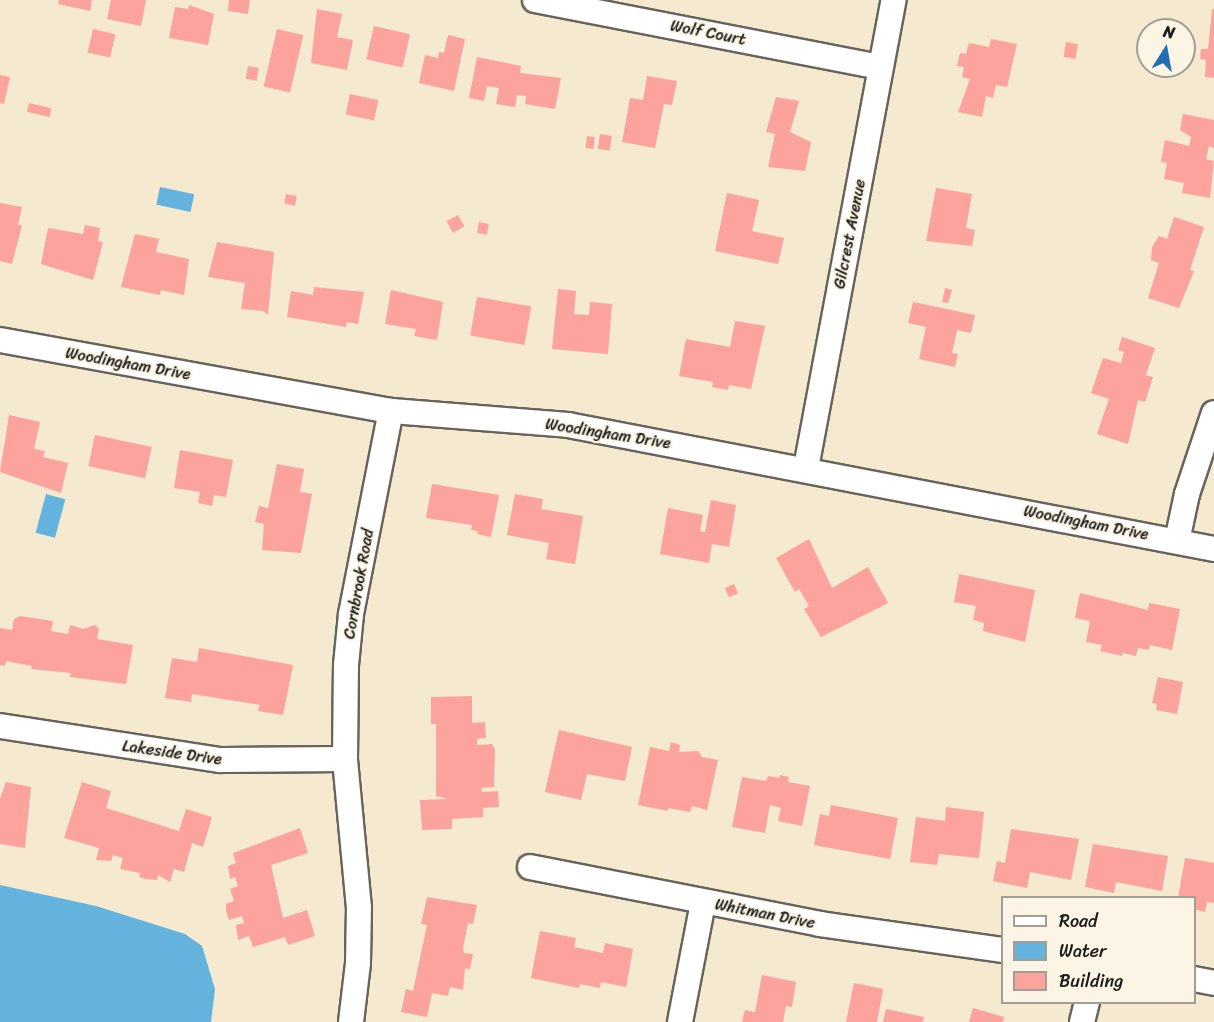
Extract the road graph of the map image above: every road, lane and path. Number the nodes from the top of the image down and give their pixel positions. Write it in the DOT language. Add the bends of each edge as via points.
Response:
graph roads {
  1 [pos="535,0"];
  2 [pos="894,0"];
  3 [pos="880,67"];
  4 [pos="0,340"];
  5 [pos="391,411"];
  6 [pos="1214,413"];
  7 [pos="806,468"];
  8 [pos="1177,541"];
  9 [pos="1214,549"];
  10 [pos="0,726"];
  11 [pos="345,759"];
  12 [pos="530,867"];
  13 [pos="704,902"];
  14 [pos="1001,950"];
  15 [pos="1196,980"];
  16 [pos="1214,983"];
  17 [pos="1086,1004"];
  18 [pos="351,1022"];
  19 [pos="680,1022"];
  20 [pos="1082,1022"];
  1 -- 3 [label="street, Wolf Court"];
  2 -- 3 [label="street, Gilcrest Avenue"];
  3 -- 7 [label="street, Gilcrest Avenue"];
  4 -- 5 [label="street, Woodingham Drive"];
  5 -- 7 [label="street, Woodingham Drive" via="568,425"];
  5 -- 11 [label="street, Cornbrook Road" via="351,614 345,674"];
  6 -- 8 [label="street" via="1187,494"];
  7 -- 8 [label="street, Woodingham Drive"];
  8 -- 9 [label="street, Woodingham Drive"];
  10 -- 11 [label="street, Lakeside Drive" via="220,760"];
  11 -- 18 [label="street, Cornbrook Road" via="359,908"];
  12 -- 13 [label="street, Whitman Drive"];
  13 -- 14 [label="street, Whitman Drive" via="820,924"];
  13 -- 19 [label="street"];
  15 -- 16 [label="street"];
  17 -- 20 [label="street"];
}
